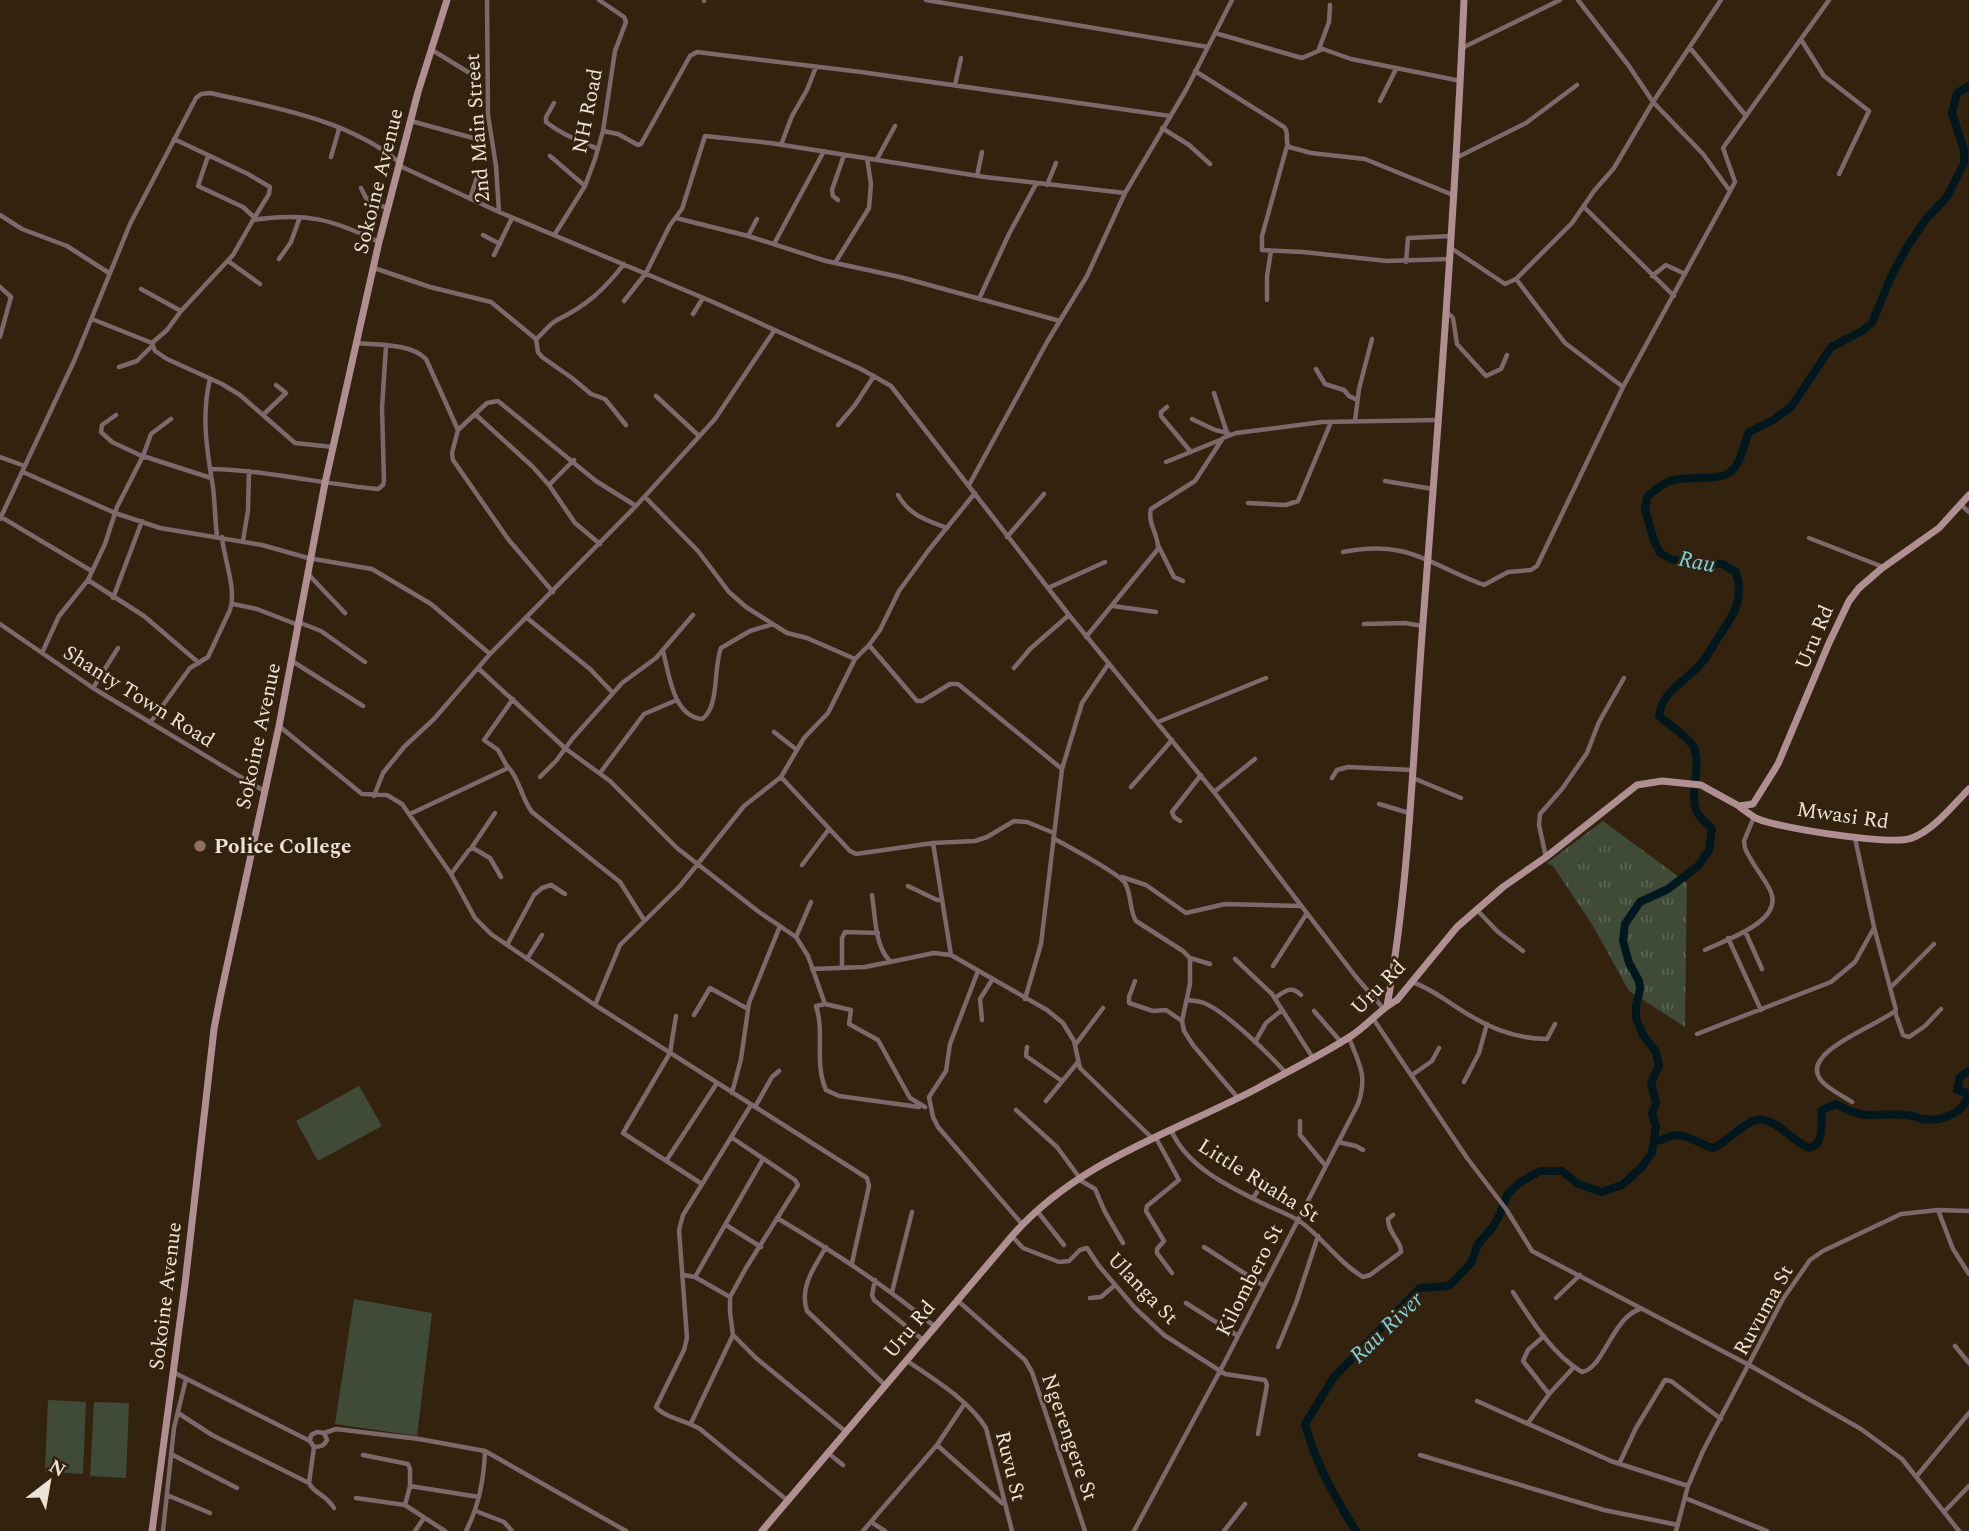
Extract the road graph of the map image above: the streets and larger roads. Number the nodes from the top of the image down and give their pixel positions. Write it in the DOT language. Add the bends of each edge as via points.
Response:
graph roads {
  1 [pos="447,0"];
  2 [pos="487,0"];
  3 [pos="599,0"];
  4 [pos="926,0"];
  5 [pos="1232,0"];
  6 [pos="1464,0"];
  7 [pos="1560,0"];
  8 [pos="1578,0"];
  9 [pos="1721,0"];
  10 [pos="1829,0"];
  11 [pos="1330,5"];
  12 [pos="1215,33"];
  13 [pos="1802,41"];
  14 [pos="1208,47"];
  15 [pos="1462,48"];
  16 [pos="1690,48"];
  17 [pos="1319,49"];
  18 [pos="432,50"];
  19 [pos="961,58"];
  20 [pos="816,67"];
  21 [pos="1396,69"];
  22 [pos="1195,71"];
  23 [pos="468,72"];
  24 [pos="1461,81"];
  25 [pos="955,85"];
  26 [pos="1577,85"];
  27 [pos="1380,102"];
  28 [pos="1653,102"];
  29 [pos="554,103"];
  30 [pos="1170,116"];
  31 [pos="1746,116"];
  32 [pos="411,121"];
  33 [pos="895,126"];
  34 [pos="1162,128"];
  35 [pos="339,129"];
  36 [pos="603,131"];
  37 [pos="474,138"];
  38 [pos="174,139"];
  39 [pos="781,145"];
  40 [pos="1287,146"];
  41 [pos="598,149"];
  42 [pos="824,151"];
  43 [pos="982,152"];
  44 [pos="844,155"];
  45 [pos="208,156"];
  46 [pos="550,156"];
  47 [pos="331,157"];
  48 [pos="867,158"];
  49 [pos="1457,158"];
  50 [pos="877,159"];
  51 [pos="1056,163"];
  52 [pos="1210,164"];
  53 [pos="401,165"];
  54 [pos="478,174"];
  55 [pos="1839,174"];
  56 [pos="977,176"];
  57 [pos="1036,184"];
  58 [pos="1047,185"];
  59 [pos="584,186"];
  60 [pos="361,188"];
  61 [pos="1730,191"];
  62 [pos="1125,193"];
  63 [pos="1454,195"];
  64 [pos="470,199"];
  65 [pos="838,200"];
  66 [pos="1584,207"];
  67 [pos="388,209"];
  68 [pos="499,212"];
  69 [pos="0,215"];
  70 [pos="300,217"];
  71 [pos="512,218"];
  72 [pos="676,218"];
  73 [pos="254,219"];
  74 [pos="757,219"];
  75 [pos="482,234"];
  76 [pos="555,234"];
  77 [pos="748,236"];
  78 [pos="1452,236"];
  79 [pos="379,242"];
  80 [pos="500,244"];
  81 [pos="774,244"];
  82 [pos="1451,248"];
  83 [pos="1271,251"];
  84 [pos="494,255"];
  85 [pos="279,259"];
  86 [pos="1450,259"];
  87 [pos="228,261"];
  88 [pos="1406,262"];
  89 [pos="835,263"];
  90 [pos="624,264"];
  91 [pos="373,268"];
  92 [pos="109,273"];
  93 [pos="646,273"];
  94 [pos="1685,274"];
  95 [pos="1652,276"];
  96 [pos="1516,279"];
  97 [pos="260,284"];
  98 [pos="0,287"];
  99 [pos="141,289"];
  100 [pos="1674,296"];
  101 [pos="703,298"];
  102 [pos="979,299"];
  103 [pos="1267,300"];
  104 [pos="624,301"];
  105 [pos="181,311"];
  106 [pos="1446,312"];
  107 [pos="694,314"];
  108 [pos="92,319"];
  109 [pos="1060,321"];
  110 [pos="774,331"];
  111 [pos="0,337"];
  112 [pos="536,339"];
  113 [pos="1372,339"];
  114 [pos="358,343"];
  115 [pos="152,344"];
  116 [pos="386,346"];
  117 [pos="1507,355"];
  118 [pos="119,368"];
  119 [pos="1316,369"];
  120 [pos="874,376"];
  121 [pos="210,379"];
  122 [pos="276,385"];
  123 [pos="1623,387"];
  124 [pos="1214,393"];
  125 [pos="656,396"];
  126 [pos="1357,400"];
  127 [pos="1167,407"];
  128 [pos="264,414"];
  129 [pos="475,414"];
  130 [pos="116,415"];
  131 [pos="171,419"];
  132 [pos="1192,419"];
  133 [pos="1355,421"];
  134 [pos="1438,421"];
  135 [pos="1331,422"];
  136 [pos="626,425"];
  137 [pos="838,425"];
  138 [pos="458,430"];
  139 [pos="698,435"];
  140 [pos="1227,436"];
  141 [pos="333,447"];
  142 [pos="1191,452"];
  143 [pos="0,457"];
  144 [pos="143,457"];
  145 [pos="573,460"];
  146 [pos="1166,462"];
  147 [pos="24,469"];
  148 [pos="210,469"];
  149 [pos="249,471"];
  150 [pos="211,478"];
  151 [pos="1385,481"];
  152 [pos="325,483"];
  153 [pos="549,485"];
  154 [pos="969,485"];
  155 [pos="1433,489"];
  156 [pos="975,493"];
  157 [pos="1044,494"];
  158 [pos="898,495"];
  159 [pos="1969,495"];
  160 [pos="645,497"];
  161 [pos="1248,503"];
  162 [pos="1961,505"];
  163 [pos="636,506"];
  164 [pos="1969,512"];
  165 [pos="115,513"];
  166 [pos="0,518"];
  167 [pos="142,521"];
  168 [pos="947,528"];
  169 [pos="220,537"];
  170 [pos="1007,537"];
  171 [pos="1809,538"];
  172 [pos="243,541"];
  173 [pos="600,544"];
  174 [pos="1158,547"];
  175 [pos="1343,552"];
  176 [pos="312,559"];
  177 [pos="1428,559"];
  178 [pos="1105,562"];
  179 [pos="1884,568"];
  180 [pos="90,570"];
  181 [pos="309,575"];
  182 [pos="88,580"];
  183 [pos="1183,581"];
  184 [pos="1048,588"];
  185 [pos="553,592"];
  186 [pos="113,598"];
  187 [pos="233,604"];
  188 [pos="1112,606"];
  189 [pos="1156,612"];
  190 [pos="345,613"];
  191 [pos="693,615"];
  192 [pos="1069,615"];
  193 [pos="527,618"];
  194 [pos="0,624"];
  195 [pos="298,624"];
  196 [pos="774,624"];
  197 [pos="1364,624"];
  198 [pos="1423,626"];
  199 [pos="1086,636"];
  200 [pos="869,645"];
  201 [pos="118,648"];
  202 [pos="663,651"];
  203 [pos="42,653"];
  204 [pos="490,654"];
  205 [pos="855,659"];
  206 [pos="291,661"];
  207 [pos="365,662"];
  208 [pos="199,663"];
  209 [pos="1109,663"];
  210 [pos="1014,668"];
  211 [pos="479,669"];
  212 [pos="1266,678"];
  213 [pos="1624,678"];
  214 [pos="93,688"];
  215 [pos="613,693"];
  216 [pos="513,699"];
  217 [pos="677,700"];
  218 [pos="363,706"];
  219 [pos="1158,722"];
  220 [pos="149,723"];
  221 [pos="279,726"];
  222 [pos="774,732"];
  223 [pos="1172,740"];
  224 [pos="566,749"];
  225 [pos="797,750"];
  226 [pos="1255,759"];
  227 [pos="508,767"];
  228 [pos="1062,769"];
  229 [pos="600,773"];
  230 [pos="1413,774"];
  231 [pos="1201,775"];
  232 [pos="540,777"];
  233 [pos="781,777"];
  234 [pos="1332,778"];
  235 [pos="1130,787"];
  236 [pos="1969,789"];
  237 [pos="264,791"];
  238 [pos="1214,792"];
  239 [pos="374,796"];
  240 [pos="1461,798"];
  241 [pos="1379,804"];
  242 [pos="1739,806"];
  243 [pos="495,813"];
  244 [pos="1409,813"];
  245 [pos="410,814"];
  246 [pos="1754,817"];
  247 [pos="1180,821"];
  248 [pos="829,829"];
  249 [pos="1054,836"];
  250 [pos="1855,838"];
  251 [pos="933,843"];
  252 [pos="472,848"];
  253 [pos="1546,857"];
  254 [pos="696,864"];
  255 [pos="802,865"];
  256 [pos="450,874"];
  257 [pos="501,877"];
  258 [pos="1121,877"];
  259 [pos="908,886"];
  260 [pos="565,894"];
  261 [pos="872,895"];
  262 [pos="942,900"];
  263 [pos="811,902"];
  264 [pos="1301,905"];
  265 [pos="1477,910"];
  266 [pos="1307,913"];
  267 [pos="644,920"];
  268 [pos="780,926"];
  269 [pos="1874,927"];
  270 [pos="1745,931"];
  271 [pos="878,933"];
  272 [pos="542,935"];
  273 [pos="796,937"];
  274 [pos="1728,938"];
  275 [pos="1934,944"];
  276 [pos="507,945"];
  277 [pos="1705,950"];
  278 [pos="1523,951"];
  279 [pos="951,955"];
  280 [pos="1190,958"];
  281 [pos="527,959"];
  282 [pos="1235,960"];
  283 [pos="890,961"];
  284 [pos="1210,964"];
  285 [pos="1273,966"];
  286 [pos="842,968"];
  287 [pos="812,969"];
  288 [pos="1762,969"];
  289 [pos="978,971"];
  290 [pos="992,980"];
  291 [pos="1135,981"];
  292 [pos="1412,981"];
  293 [pos="1891,987"];
  294 [pos="1301,995"];
  295 [pos="1275,998"];
  296 [pos="1025,999"];
  297 [pos="1188,1000"];
  298 [pos="825,1003"];
  299 [pos="595,1005"];
  300 [pos="1385,1007"];
  301 [pos="1102,1008"];
  302 [pos="748,1009"];
  303 [pos="1941,1009"];
  304 [pos="1282,1010"];
  305 [pos="1760,1010"];
  306 [pos="1314,1011"];
  307 [pos="1895,1012"];
  308 [pos="694,1015"];
  309 [pos="676,1016"];
  310 [pos="982,1020"];
  311 [pos="1374,1020"];
  312 [pos="1182,1021"];
  313 [pos="1487,1024"];
  314 [pos="1555,1024"];
  315 [pos="1697,1034"];
  316 [pos="1345,1040"];
  317 [pos="1255,1042"];
  318 [pos="1075,1044"];
  319 [pos="1027,1047"];
  320 [pos="1439,1048"];
  321 [pos="670,1053"];
  322 [pos="1313,1058"];
  323 [pos="1078,1061"];
  324 [pos="779,1071"];
  325 [pos="1284,1072"];
  326 [pos="1412,1075"];
  327 [pos="1062,1081"];
  328 [pos="1464,1082"];
  329 [pos="717,1083"];
  330 [pos="732,1093"];
  331 [pos="1238,1098"];
  332 [pos="1046,1101"];
  333 [pos="1852,1102"];
  334 [pos="753,1106"];
  335 [pos="928,1108"];
  336 [pos="1016,1110"];
  337 [pos="1300,1121"];
  338 [pos="1171,1129"];
  339 [pos="731,1138"];
  340 [pos="1154,1138"];
  341 [pos="1338,1142"];
  342 [pos="1363,1150"];
  343 [pos="763,1159"];
  344 [pos="666,1161"];
  345 [pos="1325,1165"];
  346 [pos="1078,1177"];
  347 [pos="1265,1180"];
  348 [pos="702,1184"];
  349 [pos="1253,1198"];
  350 [pos="1036,1210"];
  351 [pos="1938,1210"];
  352 [pos="1969,1211"];
  353 [pos="912,1212"];
  354 [pos="1393,1215"];
  355 [pos="777,1218"];
  356 [pos="1297,1220"];
  357 [pos="1022,1224"];
  358 [pos="726,1225"];
  359 [pos="1012,1236"];
  360 [pos="1318,1236"];
  361 [pos="1122,1242"];
  362 [pos="1064,1245"];
  363 [pos="761,1247"];
  364 [pos="826,1247"];
  365 [pos="1203,1247"];
  366 [pos="852,1263"];
  367 [pos="1172,1273"];
  368 [pos="1969,1274"];
  369 [pos="684,1275"];
  370 [pos="1580,1275"];
  371 [pos="695,1277"];
  372 [pos="875,1280"];
  373 [pos="1115,1285"];
  374 [pos="1264,1286"];
  375 [pos="892,1292"];
  376 [pos="1513,1293"];
  377 [pos="730,1297"];
  378 [pos="1090,1298"];
  379 [pos="1556,1298"];
  380 [pos="957,1300"];
  381 [pos="1186,1303"];
  382 [pos="1640,1309"];
  383 [pos="934,1326"];
  384 [pos="733,1335"];
  385 [pos="1238,1336"];
  386 [pos="1544,1336"];
  387 [pos="923,1340"];
  388 [pos="1955,1346"];
  389 [pos="1278,1347"];
  390 [pos="906,1360"];
  391 [pos="1969,1363"];
  392 [pos="1749,1365"];
  393 [pos="1574,1367"];
  394 [pos="1220,1371"];
  395 [pos="173,1372"];
  396 [pos="186,1378"];
  397 [pos="886,1385"];
  398 [pos="1549,1394"];
  399 [pos="1477,1401"];
  400 [pos="965,1403"];
  401 [pos="178,1413"];
  402 [pos="1969,1413"];
  403 [pos="1721,1419"];
  404 [pos="691,1423"];
  405 [pos="1528,1423"];
  406 [pos="845,1431"];
  407 [pos="324,1433"];
  408 [pos="1258,1434"];
  409 [pos="310,1438"];
  410 [pos="937,1445"];
  411 [pos="314,1447"];
  412 [pos="485,1451"];
  413 [pos="827,1453"];
  414 [pos="171,1454"];
  415 [pos="363,1455"];
  416 [pos="1420,1455"];
  417 [pos="1619,1464"];
  418 [pos="843,1465"];
  419 [pos="1916,1477"];
  420 [pos="309,1483"];
  421 [pos="410,1486"];
  422 [pos="1688,1486"];
  423 [pos="1969,1486"];
  424 [pos="237,1488"];
  425 [pos="167,1495"];
  426 [pos="479,1497"];
  427 [pos="356,1498"];
  428 [pos="1685,1499"];
  429 [pos="788,1501"];
  430 [pos="1004,1504"];
  431 [pos="1245,1504"];
  432 [pos="405,1505"];
  433 [pos="334,1508"];
  434 [pos="476,1511"];
  435 [pos="1944,1512"];
  436 [pos="210,1513"];
  437 [pos="424,1518"];
  438 [pos="871,1522"];
  439 [pos="1677,1528"];
  440 [pos="152,1531"];
  441 [pos="163,1531"];
  442 [pos="415,1531"];
  443 [pos="446,1531"];
  444 [pos="466,1531"];
  445 [pos="512,1531"];
  446 [pos="626,1531"];
  447 [pos="761,1531"];
  448 [pos="863,1531"];
  449 [pos="885,1531"];
  450 [pos="1012,1531"];
  451 [pos="1085,1531"];
  452 [pos="1134,1531"];
  453 [pos="1224,1531"];
  454 [pos="1767,1531"];
  455 [pos="1959,1531"];
  1 -- 18 [label="street, Sokoine Avenue"];
  2 -- 68 [label="street, 2nd Main Street" via="488,115"];
  3 -- 36 [label="street, NH Road" via="626,22 615,51"];
  4 -- 14 [label="street"];
  5 -- 12 [label="street"];
  6 -- 15 [label="street"];
  7 -- 15 [label="street"];
  8 -- 28 [label="street"];
  9 -- 16 [label="street"];
  10 -- 13 [label="street"];
  11 -- 17 [label="street"];
  12 -- 14 [label="street"];
  12 -- 17 [label="street" via="1302,58"];
  13 -- 31 [label="street"];
  13 -- 55 [label="street" via="1824,76 1869,111"];
  14 -- 22 [label="street"];
  15 -- 24 [label="street"];
  16 -- 28 [label="street"];
  16 -- 31 [label="street"];
  17 -- 21 [label="street"];
  18 -- 23 [label="street"];
  18 -- 32 [label="street, Sokoine Avenue"];
  19 -- 25 [label="street"];
  20 -- 25 [label="street"];
  20 -- 36 [label="street" via="697,52 690,56 641,144"];
  20 -- 39 [label="street"];
  21 -- 24 [label="street"];
  21 -- 27 [label="street"];
  22 -- 30 [label="street"];
  22 -- 40 [label="street" via="1284,127"];
  24 -- 49 [label="street"];
  25 -- 30 [label="street"];
  26 -- 49 [label="street" via="1526,123"];
  28 -- 61 [label="street" via="1696,146"];
  28 -- 66 [label="street" via="1614,168"];
  29 -- 41 [label="street" via="547,122 571,139"];
  30 -- 34 [label="street"];
  31 -- 61 [label="street" via="1723,148 1735,178"];
  32 -- 37 [label="street"];
  32 -- 53 [label="street, Sokoine Avenue"];
  33 -- 50 [label="street"];
  34 -- 52 [label="street"];
  34 -- 62 [label="street"];
  35 -- 38 [label="street" via="282,108 206,93 196,98"];
  35 -- 47 [label="street"];
  35 -- 53 [label="street" via="385,150"];
  36 -- 41 [label="street, NH Road"];
  38 -- 45 [label="street"];
  38 -- 92 [label="street"];
  39 -- 42 [label="street"];
  39 -- 72 [label="street" via="705,136 687,198"];
  40 -- 63 [label="street" via="1365,159"];
  40 -- 83 [label="street" via="1261,244 1262,250"];
  41 -- 59 [label="street, NH Road"];
  42 -- 44 [label="street"];
  42 -- 81 [label="street"];
  43 -- 56 [label="street"];
  44 -- 48 [label="street"];
  44 -- 65 [label="street" via="832,190"];
  45 -- 73 [label="street" via="198,186 243,207"];
  45 -- 73 [label="street" via="270,187"];
  46 -- 59 [label="street"];
  48 -- 50 [label="street"];
  48 -- 89 [label="street" via="869,208"];
  49 -- 63 [label="street"];
  50 -- 56 [label="street"];
  51 -- 58 [label="street"];
  53 -- 64 [label="street"];
  53 -- 67 [label="street, Sokoine Avenue"];
  54 -- 64 [label="street"];
  56 -- 57 [label="street"];
  57 -- 58 [label="street"];
  57 -- 102 [label="street"];
  58 -- 62 [label="street"];
  59 -- 76 [label="street, NH Road"];
  60 -- 67 [label="street" via="366,198"];
  61 -- 94 [label="street"];
  62 -- 109 [label="street" via="1087,276"];
  63 -- 78 [label="street"];
  64 -- 68 [label="street"];
  66 -- 95 [label="street"];
  66 -- 96 [label="street"];
  67 -- 79 [label="street, Sokoine Avenue"];
  68 -- 71 [label="street"];
  69 -- 92 [label="street" via="67,246"];
  70 -- 73 [label="street"];
  70 -- 79 [label="street" via="331,221"];
  70 -- 85 [label="street"];
  71 -- 76 [label="street"];
  71 -- 80 [label="street"];
  72 -- 77 [label="street"];
  72 -- 93 [label="street"];
  73 -- 87 [label="street"];
  74 -- 77 [label="street"];
  75 -- 80 [label="street"];
  76 -- 90 [label="street"];
  77 -- 81 [label="street"];
  78 -- 82 [label="street"];
  78 -- 88 [label="street" via="1408,238"];
  79 -- 91 [label="street, Sokoine Avenue"];
  80 -- 84 [label="street"];
  81 -- 89 [label="street"];
  82 -- 86 [label="street"];
  82 -- 96 [label="street" via="1501,282"];
  83 -- 88 [label="street"];
  83 -- 103 [label="street"];
  86 -- 88 [label="street"];
  86 -- 106 [label="street"];
  87 -- 97 [label="street"];
  87 -- 105 [label="street"];
  89 -- 102 [label="street"];
  90 -- 93 [label="street"];
  90 -- 112 [label="street" via="595,298"];
  91 -- 112 [label="street" via="491,302"];
  91 -- 114 [label="street, Sokoine Avenue"];
  92 -- 108 [label="street"];
  93 -- 101 [label="street"];
  93 -- 104 [label="street"];
  94 -- 95 [label="street" via="1666,265"];
  94 -- 100 [label="street"];
  95 -- 100 [label="street"];
  96 -- 123 [label="street" via="1565,343"];
  98 -- 111 [label="street" via="11,297"];
  99 -- 105 [label="street"];
  100 -- 123 [label="street"];
  101 -- 107 [label="street"];
  101 -- 110 [label="street"];
  102 -- 109 [label="street"];
  105 -- 115 [label="street"];
  106 -- 117 [label="street" via="1453,318 1457,344 1486,376 1501,369"];
  106 -- 134 [label="street"];
  108 -- 115 [label="street"];
  108 -- 147 [label="street"];
  109 -- 154 [label="street"];
  110 -- 120 [label="street"];
  110 -- 139 [label="street" via="721,411"];
  112 -- 136 [label="street" via="542,357 590,394 605,399"];
  113 -- 126 [label="street"];
  114 -- 116 [label="street"];
  114 -- 141 [label="street, Sokoine Avenue"];
  115 -- 118 [label="street" via="137,361"];
  115 -- 121 [label="street" via="167,359"];
  116 -- 138 [label="street" via="415,351 426,359"];
  116 -- 152 [label="street" via="383,485 379,489"];
  119 -- 126 [label="street" via="1325,384"];
  120 -- 137 [label="street"];
  120 -- 154 [label="street" via="891,386"];
  121 -- 128 [label="street"];
  121 -- 148 [label="street" via="205,402"];
  122 -- 128 [label="street" via="286,393"];
  123 -- 177 [label="street" via="1535,569 1508,572 1484,585"];
  124 -- 140 [label="street"];
  125 -- 139 [label="street"];
  126 -- 133 [label="street"];
  127 -- 142 [label="street" via="1161,416"];
  128 -- 141 [label="street" via="295,443"];
  129 -- 138 [label="street"];
  129 -- 145 [label="street" via="490,400 498,401"];
  129 -- 153 [label="street"];
  130 -- 144 [label="street" via="101,432"];
  131 -- 144 [label="street" via="151,433"];
  132 -- 140 [label="street"];
  133 -- 134 [label="street"];
  133 -- 135 [label="street"];
  134 -- 155 [label="street"];
  135 -- 140 [label="street"];
  135 -- 161 [label="street" via="1298,501 1286,505"];
  138 -- 185 [label="street" via="453,460 508,539"];
  139 -- 160 [label="street"];
  140 -- 142 [label="street"];
  140 -- 174 [label="street" via="1195,481 1150,511"];
  141 -- 152 [label="street, Sokoine Avenue"];
  142 -- 146 [label="street"];
  143 -- 147 [label="street"];
  144 -- 150 [label="street"];
  144 -- 165 [label="street"];
  145 -- 153 [label="street"];
  145 -- 163 [label="street"];
  147 -- 165 [label="street"];
  147 -- 166 [label="street"];
  148 -- 149 [label="street"];
  148 -- 150 [label="street"];
  149 -- 152 [label="street"];
  149 -- 172 [label="street"];
  150 -- 169 [label="street"];
  151 -- 155 [label="street"];
  152 -- 176 [label="street, Sokoine Avenue"];
  153 -- 173 [label="street" via="575,523"];
  154 -- 156 [label="street"];
  155 -- 177 [label="street"];
  156 -- 168 [label="street"];
  156 -- 170 [label="street"];
  157 -- 170 [label="street"];
  158 -- 168 [label="street" via="914,514"];
  159 -- 162 [label="street, Uru Rd"];
  160 -- 163 [label="street"];
  160 -- 196 [label="street" via="706,560 729,592"];
  162 -- 164 [label="street"];
  162 -- 179 [label="street, Uru Rd" via="1929,537"];
  163 -- 173 [label="street"];
  165 -- 167 [label="street"];
  165 -- 180 [label="street"];
  166 -- 180 [label="street"];
  167 -- 169 [label="street" via="177,532"];
  167 -- 186 [label="street"];
  168 -- 200 [label="street" via="900,591"];
  169 -- 172 [label="street"];
  169 -- 187 [label="street"];
  170 -- 184 [label="street"];
  171 -- 179 [label="street"];
  172 -- 176 [label="street"];
  173 -- 185 [label="street"];
  174 -- 183 [label="street" via="1174,577"];
  174 -- 188 [label="street"];
  175 -- 177 [label="street" via="1389,549"];
  176 -- 181 [label="street, Sokoine Avenue"];
  176 -- 204 [label="street" via="380,572 431,604"];
  177 -- 198 [label="street"];
  178 -- 184 [label="street"];
  179 -- 242 [label="street, Uru Rd" via="1849,601 1778,764 1753,804"];
  180 -- 182 [label="street"];
  181 -- 190 [label="street"];
  181 -- 195 [label="street, Sokoine Avenue"];
  182 -- 186 [label="street"];
  182 -- 203 [label="street" via="59,617"];
  184 -- 192 [label="street"];
  185 -- 193 [label="street"];
  186 -- 208 [label="street" via="144,616"];
  187 -- 195 [label="street"];
  187 -- 208 [label="street" via="208,657"];
  188 -- 189 [label="street"];
  188 -- 199 [label="street"];
  191 -- 202 [label="street"];
  192 -- 199 [label="street"];
  192 -- 210 [label="street"];
  193 -- 204 [label="street"];
  193 -- 215 [label="street"];
  194 -- 203 [label="street, Shanty Town Road"];
  195 -- 206 [label="street, Sokoine Avenue"];
  195 -- 207 [label="street" via="321,631"];
  196 -- 205 [label="street"];
  196 -- 217 [label="street" via="750,631 720,649 712,704 705,718 697,719"];
  197 -- 198 [label="street"];
  198 -- 230 [label="street"];
  199 -- 209 [label="street"];
  200 -- 205 [label="street"];
  200 -- 228 [label="street" via="917,701 958,684"];
  201 -- 214 [label="street"];
  202 -- 215 [label="street"];
  202 -- 217 [label="street"];
  203 -- 214 [label="street, Shanty Town Road"];
  204 -- 211 [label="street"];
  205 -- 225 [label="street" via="828,713"];
  206 -- 218 [label="street"];
  206 -- 221 [label="street, Sokoine Avenue"];
  208 -- 220 [label="street" via="190,668"];
  209 -- 219 [label="street"];
  209 -- 228 [label="street" via="1085,697"];
  211 -- 216 [label="street"];
  211 -- 239 [label="street" via="404,747 383,773"];
  212 -- 219 [label="street"];
  213 -- 253 [label="street" via="1577,770 1540,814"];
  214 -- 220 [label="street, Shanty Town Road"];
  215 -- 224 [label="street"];
  216 -- 224 [label="street"];
  216 -- 227 [label="street" via="484,740 498,750"];
  217 -- 229 [label="street" via="644,714"];
  219 -- 223 [label="street"];
  220 -- 237 [label="street, Shanty Town Road"];
  221 -- 237 [label="street, Sokoine Avenue"];
  221 -- 239 [label="street" via="351,787"];
  222 -- 225 [label="street"];
  223 -- 231 [label="street"];
  223 -- 235 [label="street"];
  224 -- 229 [label="street"];
  224 -- 232 [label="street"];
  225 -- 233 [label="street"];
  226 -- 238 [label="street"];
  227 -- 245 [label="street"];
  227 -- 267 [label="street" via="532,812 620,882"];
  228 -- 249 [label="street"];
  229 -- 254 [label="street"];
  230 -- 234 [label="street" via="1348,767 1337,770"];
  230 -- 240 [label="street"];
  230 -- 244 [label="street"];
  231 -- 238 [label="street"];
  231 -- 247 [label="street" via="1172,812"];
  233 -- 248 [label="street"];
  233 -- 254 [label="street" via="744,806"];
  236 -- 250 [label="street, Mwasi Rd" via="1911,839"];
  237 -- 395 [label="street, Sokoine Avenue" via="214,1029"];
  238 -- 264 [label="street"];
  239 -- 245 [label="street" via="393,797"];
  241 -- 244 [label="street"];
  242 -- 246 [label="street, Mwasi Rd"];
  242 -- 253 [label="street, Uru Rd" via="1695,784 1662,781 1637,785"];
  243 -- 252 [label="street"];
  244 -- 300 [label="street" via="1400,922"];
  245 -- 256 [label="street"];
  246 -- 250 [label="street, Mwasi Rd"];
  246 -- 270 [label="street" via="1745,848 1774,900 1764,920"];
  248 -- 251 [label="street" via="856,854"];
  248 -- 255 [label="street"];
  249 -- 251 [label="street" via="1027,821 1014,821 981,840"];
  249 -- 258 [label="street"];
  249 -- 296 [label="street" via="1040,954"];
  250 -- 269 [label="street"];
  251 -- 262 [label="street"];
  252 -- 256 [label="street"];
  252 -- 257 [label="street" via="490,858"];
  253 -- 265 [label="street, Uru Rd"];
  254 -- 267 [label="street"];
  254 -- 268 [label="street"];
  256 -- 276 [label="street" via="475,918"];
  258 -- 264 [label="street" via="1146,885 1186,913 1236,903"];
  258 -- 280 [label="street" via="1136,921"];
  259 -- 262 [label="street"];
  260 -- 276 [label="street" via="551,885 537,892"];
  261 -- 271 [label="street"];
  262 -- 279 [label="street"];
  263 -- 273 [label="street"];
  264 -- 266 [label="street"];
  265 -- 278 [label="street"];
  265 -- 292 [label="street, Uru Rd"];
  266 -- 285 [label="street"];
  266 -- 300 [label="street"];
  267 -- 299 [label="street" via="616,950"];
  268 -- 273 [label="street"];
  268 -- 302 [label="street"];
  269 -- 293 [label="street"];
  269 -- 305 [label="street" via="1843,974"];
  270 -- 274 [label="street"];
  270 -- 288 [label="street"];
  271 -- 283 [label="street"];
  271 -- 286 [label="street" via="845,932"];
  272 -- 281 [label="street"];
  273 -- 287 [label="street"];
  274 -- 277 [label="street"];
  274 -- 305 [label="street"];
  275 -- 293 [label="street"];
  276 -- 281 [label="street"];
  279 -- 283 [label="street" via="934,953"];
  279 -- 289 [label="street"];
  280 -- 284 [label="street"];
  280 -- 297 [label="street"];
  281 -- 299 [label="street"];
  282 -- 295 [label="street"];
  283 -- 286 [label="street"];
  286 -- 287 [label="street"];
  287 -- 298 [label="street"];
  289 -- 290 [label="street"];
  289 -- 335 [label="street" via="950,1044 946,1070 929,1097"];
  290 -- 296 [label="street"];
  290 -- 310 [label="street" via="980,999"];
  291 -- 312 [label="street" via="1129,1003 1153,1011 1164,1009"];
  292 -- 300 [label="street, Uru Rd"];
  292 -- 313 [label="street"];
  293 -- 307 [label="street"];
  294 -- 295 [label="street" via="1290,989"];
  295 -- 304 [label="street"];
  296 -- 318 [label="street" via="1054,1015"];
  297 -- 312 [label="street"];
  297 -- 317 [label="street" via="1206,1004"];
  298 -- 335 [label="street" via="850,1010 848,1023 878,1040 910,1098"];
  298 -- 335 [label="street" via="816,1006 822,1078 829,1092"];
  299 -- 321 [label="street"];
  300 -- 311 [label="street, Uru Rd"];
  301 -- 318 [label="street"];
  302 -- 308 [label="street" via="710,988"];
  302 -- 330 [label="street"];
  303 -- 307 [label="street" via="1909,1037 1903,1035"];
  304 -- 317 [label="street" via="1266,1023"];
  304 -- 322 [label="street"];
  305 -- 315 [label="street"];
  306 -- 316 [label="street, Kilombero St"];
  307 -- 333 [label="street" via="1819,1060 1820,1079"];
  309 -- 321 [label="street"];
  311 -- 316 [label="street, Uru Rd"];
  311 -- 326 [label="street"];
  312 -- 331 [label="street" via="1188,1039"];
  313 -- 314 [label="street" via="1545,1040"];
  313 -- 328 [label="street"];
  316 -- 322 [label="street, Uru Rd"];
  316 -- 341 [label="street, Kilombero St" via="1362,1071 1363,1083 1358,1104"];
  317 -- 325 [label="street"];
  318 -- 323 [label="street"];
  319 -- 327 [label="street" via="1025,1055"];
  320 -- 326 [label="street" via="1432,1061"];
  321 -- 329 [label="street"];
  321 -- 344 [label="street" via="623,1133"];
  322 -- 325 [label="street, Uru Rd"];
  323 -- 327 [label="street"];
  323 -- 340 [label="street"];
  324 -- 334 [label="street"];
  325 -- 331 [label="street, Uru Rd"];
  326 -- 370 [label="street" via="1532,1251"];
  327 -- 332 [label="street"];
  329 -- 330 [label="street"];
  329 -- 344 [label="street"];
  330 -- 334 [label="street"];
  331 -- 338 [label="street, Uru Rd"];
  334 -- 339 [label="street"];
  334 -- 366 [label="street" via="869,1181"];
  335 -- 357 [label="street" via="938,1127"];
  336 -- 346 [label="street" via="1057,1147"];
  337 -- 345 [label="street" via="1300,1135"];
  338 -- 340 [label="street, Uru Rd"];
  338 -- 349 [label="street, Little Ruaha St" via="1191,1159"];
  339 -- 343 [label="street"];
  339 -- 348 [label="street"];
  340 -- 346 [label="street, Uru Rd"];
  340 -- 367 [label="street" via="1180,1178 1146,1208 1164,1241 1157,1253"];
  341 -- 342 [label="street"];
  341 -- 345 [label="street, Kilombero St"];
  343 -- 355 [label="street" via="798,1185"];
  343 -- 358 [label="street"];
  344 -- 348 [label="street"];
  345 -- 356 [label="street, Kilombero St"];
  346 -- 350 [label="street, Uru Rd"];
  346 -- 361 [label="street" via="1096,1189"];
  347 -- 349 [label="street"];
  348 -- 369 [label="street" via="679,1230"];
  349 -- 356 [label="street, Little Ruaha St"];
  350 -- 357 [label="street, Uru Rd"];
  350 -- 362 [label="street"];
  351 -- 352 [label="street, Ruvuma St"];
  351 -- 368 [label="street" via="1953,1249"];
  351 -- 392 [label="street, Ruvuma St" via="1900,1214 1814,1257 1792,1285"];
  353 -- 375 [label="street"];
  354 -- 360 [label="street, Little Ruaha St" via="1389,1226 1401,1252 1365,1277"];
  355 -- 363 [label="street"];
  355 -- 364 [label="street"];
  356 -- 360 [label="street, Little Ruaha St"];
  356 -- 374 [label="street, Kilombero St"];
  357 -- 359 [label="street, Uru Rd"];
  358 -- 363 [label="street"];
  358 -- 371 [label="street"];
  359 -- 373 [label="street, Ulanga St" via="1023,1248 1059,1262 1069,1261 1087,1248"];
  359 -- 380 [label="street, Uru Rd"];
  360 -- 389 [label="street"];
  363 -- 377 [label="street"];
  364 -- 366 [label="street"];
  364 -- 397 [label="street" via="805,1287 807,1311"];
  365 -- 374 [label="street"];
  366 -- 372 [label="street"];
  369 -- 371 [label="street"];
  369 -- 404 [label="street" via="687,1339 656,1407"];
  370 -- 379 [label="street"];
  370 -- 382 [label="street"];
  371 -- 377 [label="street"];
  372 -- 375 [label="street"];
  372 -- 387 [label="street" via="873,1298"];
  373 -- 378 [label="street" via="1101,1297"];
  373 -- 394 [label="street, Ulanga St" via="1164,1335"];
  374 -- 385 [label="street, Kilombero St"];
  375 -- 383 [label="street"];
  376 -- 386 [label="street"];
  377 -- 384 [label="street"];
  380 -- 383 [label="street, Uru Rd"];
  380 -- 451 [label="street, Ngerengere St" via="1025,1360"];
  381 -- 385 [label="street"];
  382 -- 392 [label="street"];
  382 -- 393 [label="street" via="1625,1319 1592,1368 1582,1372"];
  383 -- 387 [label="street, Uru Rd"];
  384 -- 404 [label="street"];
  384 -- 406 [label="street"];
  385 -- 394 [label="street, Kilombero St"];
  386 -- 393 [label="street"];
  386 -- 398 [label="street" via="1528,1349 1523,1361"];
  387 -- 390 [label="street, Uru Rd"];
  388 -- 391 [label="street"];
  390 -- 397 [label="street, Uru Rd"];
  390 -- 400 [label="street, Ruvu St"];
  392 -- 403 [label="street, Ruvuma St"];
  392 -- 419 [label="street" via="1861,1429 1891,1450"];
  393 -- 398 [label="street"];
  394 -- 408 [label="street, Ulanga St" via="1266,1382"];
  394 -- 452 [label="street, Kilombero St"];
  395 -- 396 [label="street"];
  395 -- 440 [label="street, Sokoine Avenue"];
  396 -- 401 [label="street"];
  396 -- 409 [label="street"];
  397 -- 406 [label="street, Uru Rd"];
  398 -- 405 [label="street"];
  399 -- 405 [label="street"];
  400 -- 410 [label="street"];
  400 -- 430 [label="street, Ruvu St" via="986,1428"];
  401 -- 414 [label="street"];
  401 -- 420 [label="street" via="212,1436"];
  402 -- 419 [label="street"];
  403 -- 417 [label="street" via="1665,1380"];
  403 -- 422 [label="street, Ruvuma St"];
  404 -- 429 [label="street"];
  405 -- 417 [label="street"];
  406 -- 413 [label="street, Uru Rd"];
  407 -- 409 [label="street"];
  407 -- 411 [label="street" via="326,1443"];
  407 -- 412 [label="street" via="338,1429"];
  409 -- 411 [label="street"];
  410 -- 430 [label="street"];
  410 -- 438 [label="street"];
  411 -- 420 [label="street"];
  412 -- 426 [label="street"];
  412 -- 446 [label="street"];
  413 -- 418 [label="street"];
  413 -- 429 [label="street, Uru Rd"];
  414 -- 424 [label="street"];
  414 -- 425 [label="street"];
  415 -- 421 [label="street" via="408,1465"];
  416 -- 439 [label="street"];
  417 -- 422 [label="street"];
  419 -- 435 [label="street"];
  420 -- 433 [label="street"];
  421 -- 426 [label="street"];
  421 -- 432 [label="street"];
  422 -- 428 [label="street, Ruvuma St"];
  423 -- 435 [label="street"];
  425 -- 436 [label="street"];
  425 -- 441 [label="street"];
  426 -- 434 [label="street"];
  427 -- 432 [label="street"];
  428 -- 439 [label="street, Ruvuma St"];
  428 -- 454 [label="street"];
  429 -- 447 [label="street, Uru Rd"];
  430 -- 450 [label="street, Ruvu St"];
  431 -- 453 [label="street"];
  432 -- 437 [label="street"];
  434 -- 444 [label="street"];
  434 -- 445 [label="street"];
  435 -- 455 [label="street"];
  437 -- 442 [label="street"];
  437 -- 443 [label="street"];
  438 -- 448 [label="street"];
  438 -- 449 [label="street"];
}
